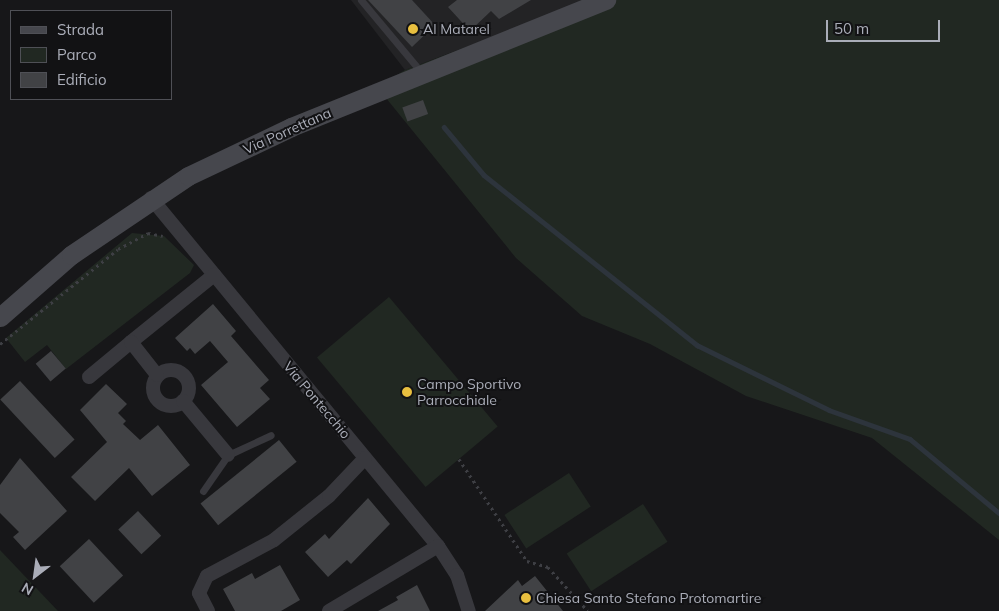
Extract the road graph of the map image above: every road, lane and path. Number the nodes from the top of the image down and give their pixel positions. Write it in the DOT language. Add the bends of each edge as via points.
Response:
graph roads {
  1 [pos="361,0"];
  2 [pos="606,0"];
  3 [pos="575,6"];
  4 [pos="423,74"];
  5 [pos="151,198"];
  6 [pos="171,241"];
  7 [pos="214,275"];
  8 [pos="0,317"];
  9 [pos="131,342"];
  10 [pos="0,344"];
  11 [pos="157,376"];
  12 [pos="89,377"];
  13 [pos="183,401"];
  14 [pos="271,435"];
  15 [pos="228,455"];
  16 [pos="365,458"];
  17 [pos="459,459"];
  18 [pos="204,492"];
  19 [pos="438,546"];
  20 [pos="208,611"];
  21 [pos="329,611"];
  22 [pos="469,611"];
  23 [pos="588,611"];
  1 -- 4 [label="lane"];
  2 -- 3 [label="main road, Via Porrettana"];
  3 -- 4 [label="main road, Via Porrettana"];
  4 -- 5 [label="main road, Via Porrettana" via="291,127"];
  5 -- 7 [label="street, Via Pontecchio"];
  5 -- 8 [label="main road, Via Porrettana" via="71,255"];
  6 -- 10 [label="path" via="148,233 118,249"];
  7 -- 9 [label="street"];
  7 -- 16 [label="street, Via Pontecchio"];
  9 -- 11 [label="street"];
  9 -- 12 [label="street"];
  11 -- 13 [label="street" via="155,398 168,406"];
  11 -- 13 [label="street" via="172,369 186,378 188,394"];
  13 -- 15 [label="street"];
  14 -- 15 [label="lane"];
  15 -- 18 [label="lane"];
  16 -- 19 [label="street, Via Pontecchio"];
  16 -- 20 [label="street" via="329,496 274,540 207,576 199,593"];
  17 -- 23 [label="path" via="526,561 548,567"];
  19 -- 21 [label="street"];
  19 -- 22 [label="street, Via Pontecchio" via="457,576"];
}
